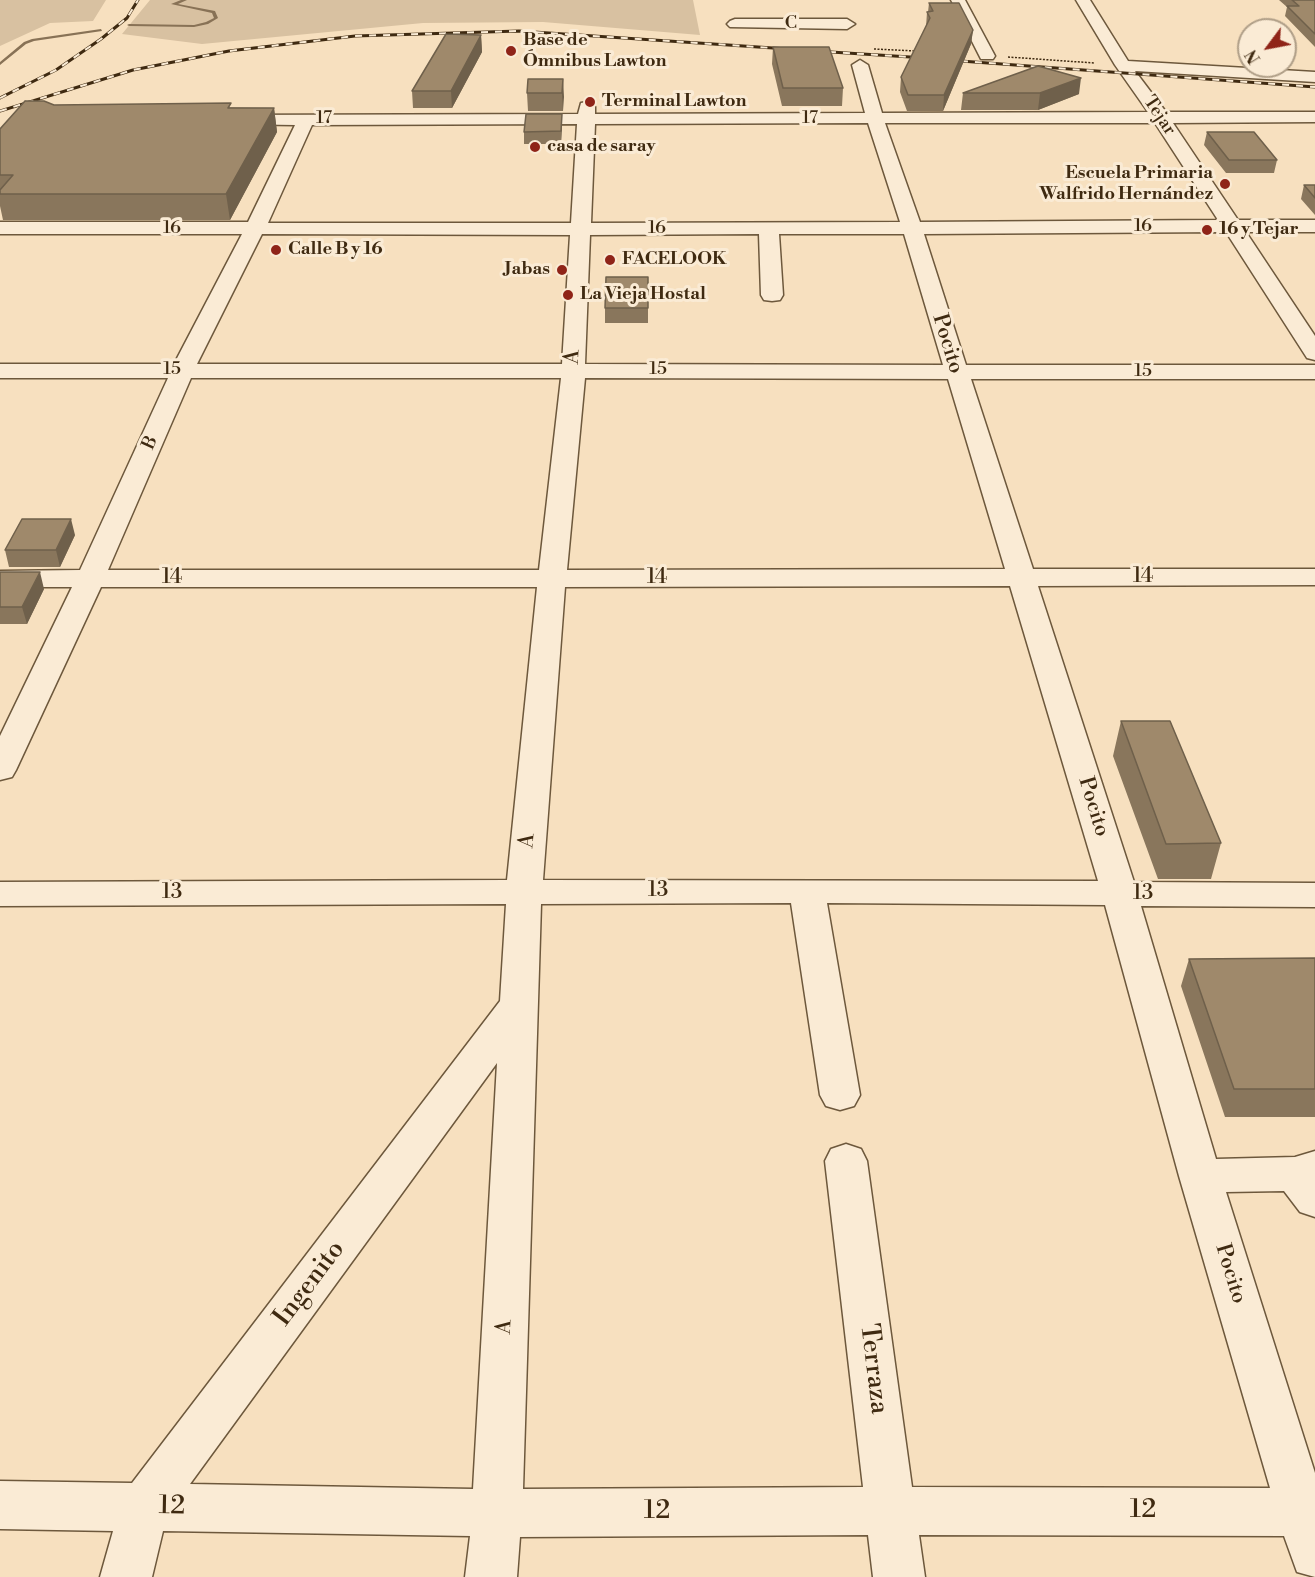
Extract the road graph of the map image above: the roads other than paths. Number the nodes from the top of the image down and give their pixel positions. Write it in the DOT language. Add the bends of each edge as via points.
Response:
graph roads {
  1 [pos="958,0"];
  2 [pos="1083,0"];
  3 [pos="843,8"];
  4 [pos="735,24"];
  5 [pos="847,24"];
  6 [pos="987,56"];
  7 [pos="1123,65"];
  8 [pos="1315,78"];
  9 [pos="586,113"];
  10 [pos="1315,117"];
  11 [pos="875,118"];
  12 [pos="1161,118"];
  13 [pos="306,119"];
  14 [pos="215,120"];
  15 [pos="1233,226"];
  16 [pos="1315,226"];
  17 [pos="912,227"];
  18 [pos="0,228"];
  19 [pos="769,228"];
  20 [pos="255,229"];
  21 [pos="581,230"];
  22 [pos="772,295"];
  23 [pos="1315,353"];
  24 [pos="183,370"];
  25 [pos="572,370"];
  26 [pos="0,371"];
  27 [pos="1315,372"];
  28 [pos="956,373"];
  29 [pos="1022,577"];
  30 [pos="91,578"];
  31 [pos="1315,578"];
  32 [pos="0,579"];
  33 [pos="552,579"];
  34 [pos="0,770"];
  35 [pos="807,891"];
  36 [pos="524,892"];
  37 [pos="0,894"];
  38 [pos="1120,894"];
  39 [pos="1315,895"];
  40 [pos="520,1003"];
  41 [pos="840,1095"];
  42 [pos="846,1161"];
  43 [pos="1200,1176"];
  44 [pos="1308,1180"];
  45 [pos="0,1505"];
  46 [pos="144,1507"];
  47 [pos="892,1510"];
  48 [pos="497,1513"];
  49 [pos="1311,1526"];
  50 [pos="126,1577"];
  51 [pos="491,1577"];
  52 [pos="899,1577"];
  1 -- 6 [label="street"];
  2 -- 7 [label="street, Tejar"];
  3 -- 5 [label="street, Pocito"];
  4 -- 5 [label="street, C"];
  5 -- 11 [label="street, Pocito"];
  7 -- 8 [label="street"];
  7 -- 12 [label="street, Tejar"];
  9 -- 11 [label="street, 17"];
  9 -- 13 [label="street, 17"];
  9 -- 21 [label="street, A"];
  10 -- 12 [label="street, 17"];
  11 -- 12 [label="street, 17"];
  11 -- 17 [label="street, Pocito"];
  12 -- 15 [label="street, Tejar"];
  13 -- 14 [label="street, 17"];
  13 -- 20 [label="street, B"];
  15 -- 16 [label="street, 16"];
  15 -- 17 [label="street, 16"];
  15 -- 23 [label="street, Tejar"];
  17 -- 19 [label="street, 16"];
  17 -- 28 [label="street, Pocito"];
  18 -- 20 [label="street, 16"];
  19 -- 21 [label="street, 16"];
  19 -- 22 [label="street"];
  20 -- 21 [label="street, 16"];
  20 -- 24 [label="street, B"];
  21 -- 25 [label="street, A"];
  24 -- 25 [label="street, 15"];
  24 -- 26 [label="street, 15"];
  24 -- 30 [label="street, B"];
  25 -- 28 [label="street, 15"];
  25 -- 33 [label="street, A"];
  27 -- 28 [label="street, 15"];
  28 -- 29 [label="street, Pocito"];
  29 -- 31 [label="street, 14"];
  29 -- 33 [label="street, 14"];
  29 -- 38 [label="street, Pocito"];
  30 -- 32 [label="street, 14"];
  30 -- 33 [label="street, 14"];
  30 -- 34 [label="street, B"];
  33 -- 36 [label="street, A"];
  35 -- 36 [label="street, 13"];
  35 -- 38 [label="street, 13"];
  35 -- 41 [label="street"];
  36 -- 37 [label="street, 13"];
  36 -- 40 [label="street, A"];
  38 -- 39 [label="street, 13"];
  38 -- 43 [label="street, Pocito"];
  40 -- 46 [label="street, Ingenito"];
  40 -- 48 [label="street, A"];
  42 -- 47 [label="street, Terraza"];
  43 -- 44 [label="street"];
  43 -- 49 [label="street, Pocito"];
  45 -- 46 [label="street, 12"];
  46 -- 48 [label="street, 12"];
  46 -- 50 [label="street, Ingenito"];
  47 -- 48 [label="street, 12"];
  47 -- 49 [label="street, 12"];
  47 -- 52 [label="street, Terraza"];
  48 -- 51 [label="street, A"];
}
